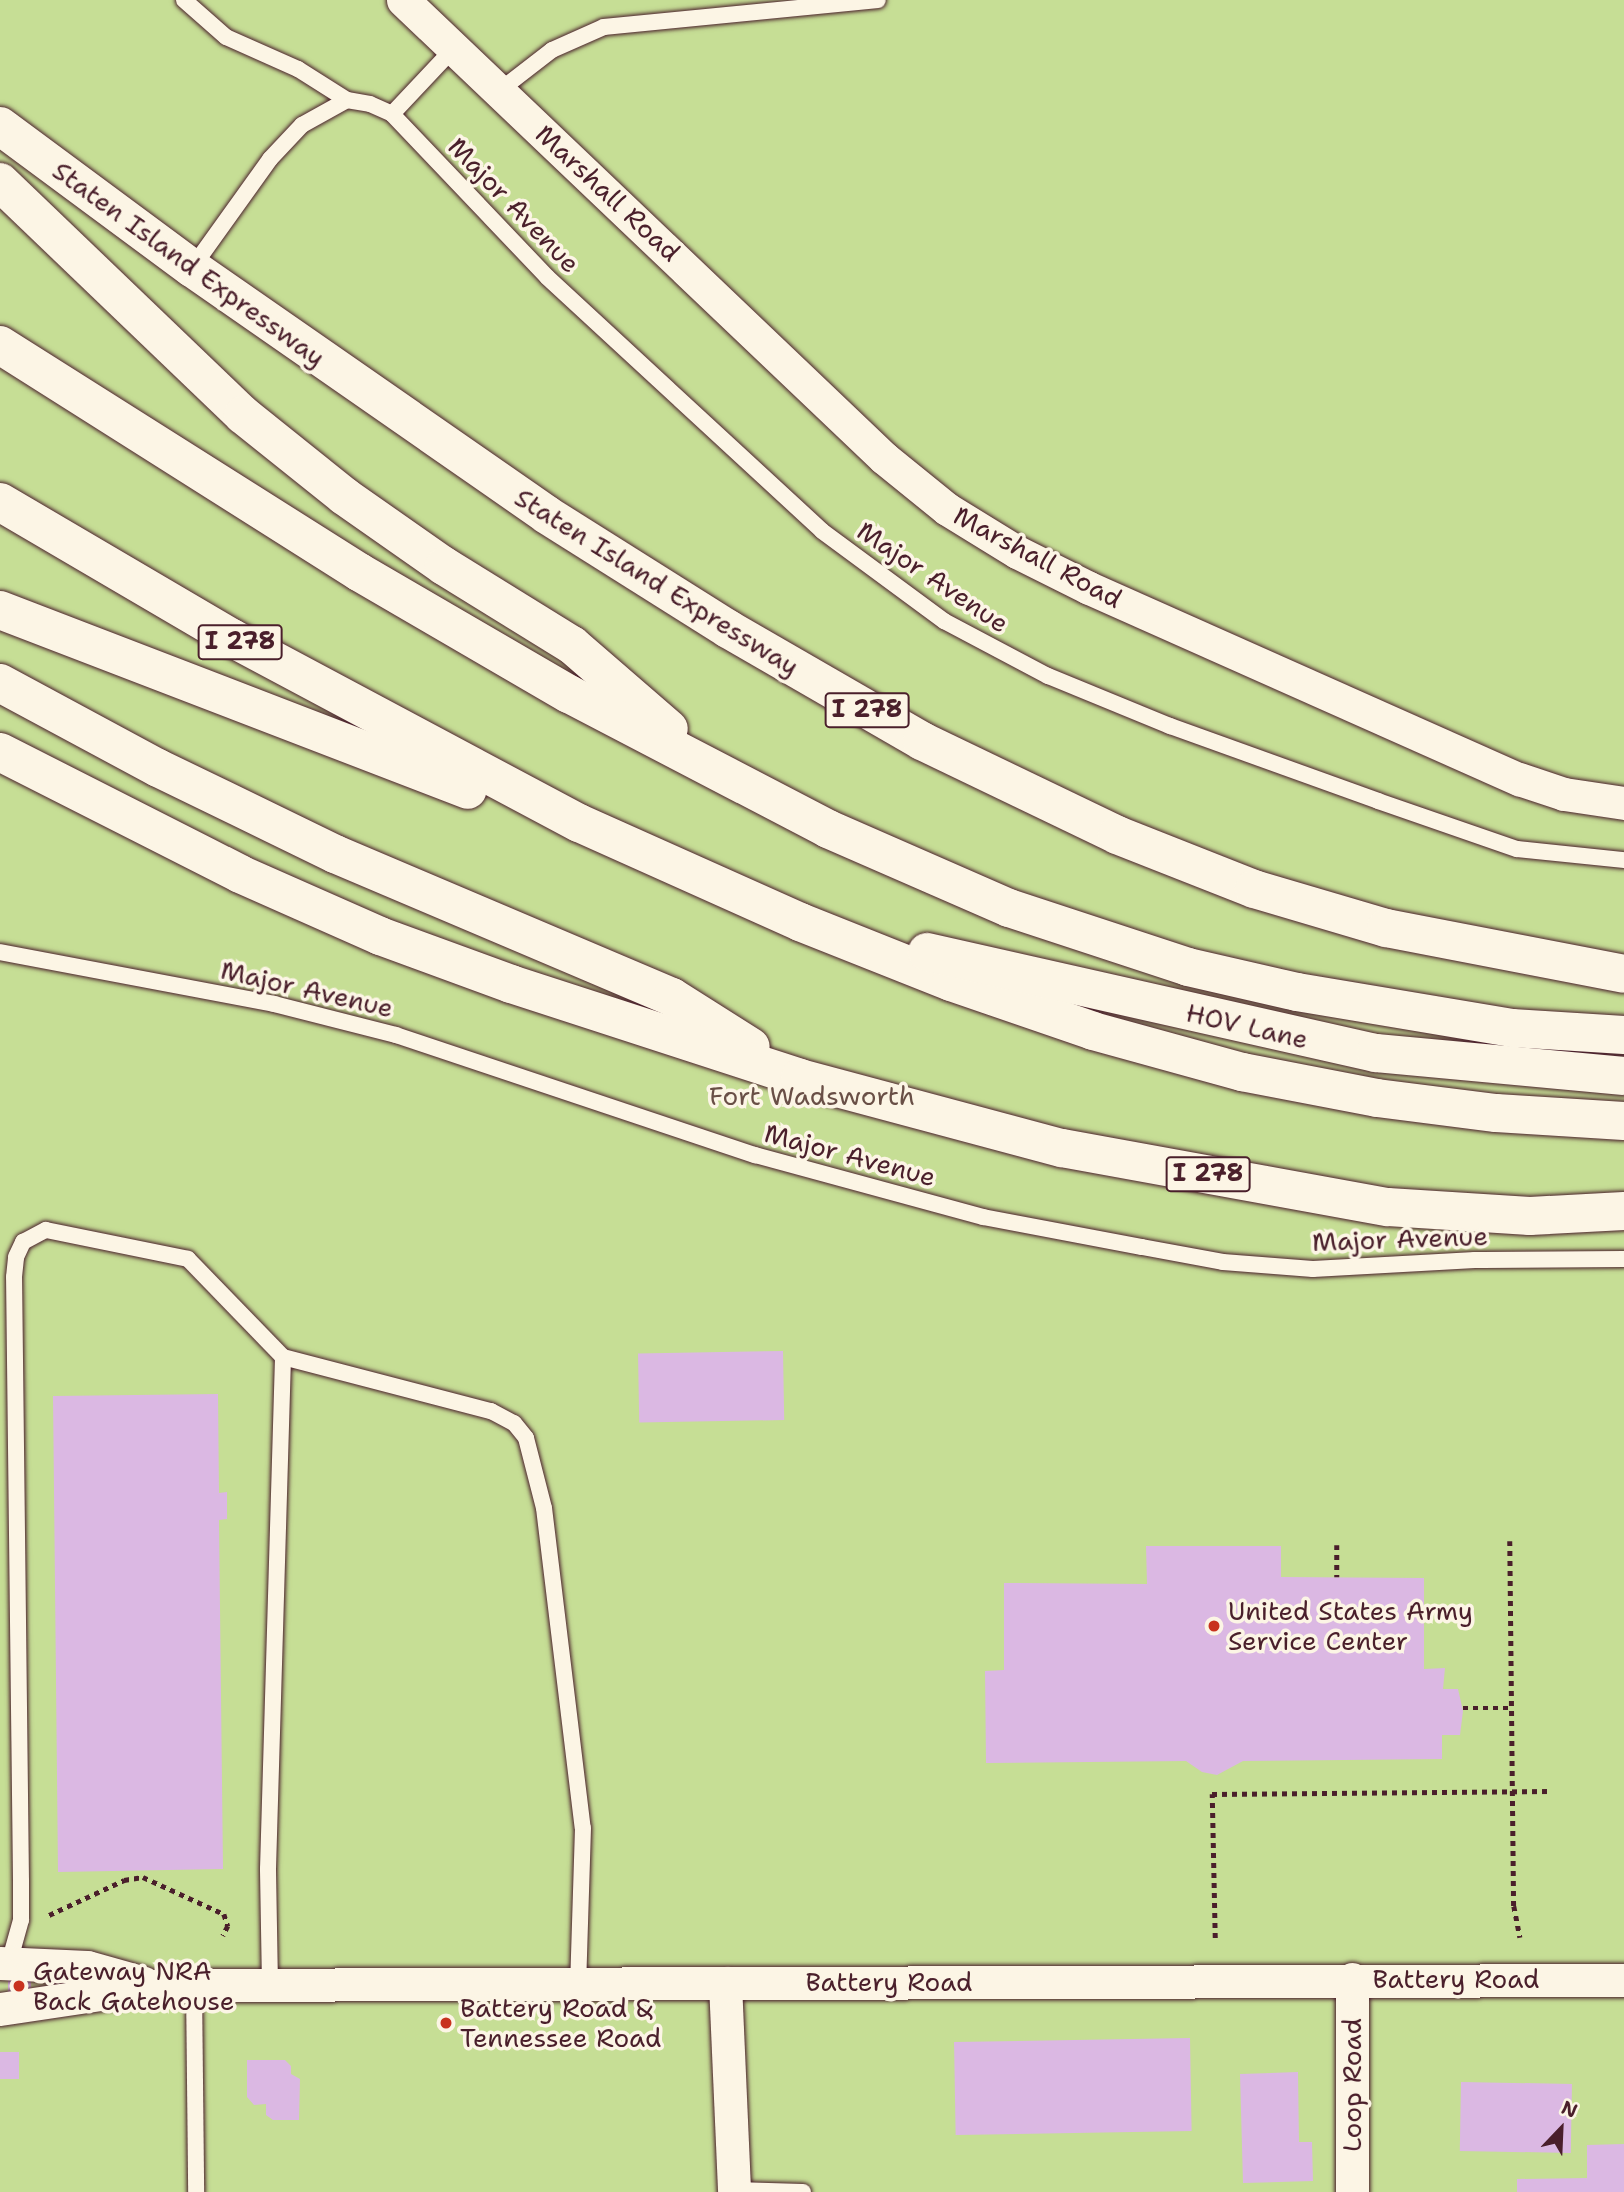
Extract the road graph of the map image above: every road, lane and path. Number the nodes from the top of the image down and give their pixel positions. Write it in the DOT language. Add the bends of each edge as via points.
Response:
graph roads {
  1 [pos="184,0"];
  2 [pos="403,0"];
  3 [pos="878,0"];
  4 [pos="454,48"];
  5 [pos="499,91"];
  6 [pos="347,100"];
  7 [pos="392,114"];
  8 [pos="0,126"];
  9 [pos="0,182"];
  10 [pos="192,268"];
  11 [pos="0,345"];
  12 [pos="0,502"];
  13 [pos="0,610"];
  14 [pos="0,683"];
  15 [pos="0,752"];
  16 [pos="716,770"];
  17 [pos="1624,803"];
  18 [pos="828,829"];
  19 [pos="1624,860"];
  20 [pos="800,922"];
  21 [pos="0,952"];
  22 [pos="1624,974"];
  23 [pos="1120,994"];
  24 [pos="1624,1035"];
  25 [pos="1624,1076"];
  26 [pos="800,1078"];
  27 [pos="1624,1121"];
  28 [pos="1624,1211"];
  29 [pos="1624,1259"];
  30 [pos="284,1357"];
  31 [pos="1510,1541"];
  32 [pos="1337,1545"];
  33 [pos="1338,1577"];
  34 [pos="1463,1708"];
  35 [pos="1511,1708"];
  36 [pos="1550,1791"];
  37 [pos="1512,1792"];
  38 [pos="40,1923"];
  39 [pos="223,1936"];
  40 [pos="1520,1937"];
  41 [pos="1215,1938"];
  42 [pos="4,1963"];
  43 [pos="1352,1979"];
  44 [pos="1624,1980"];
  45 [pos="578,1983"];
  46 [pos="725,1983"];
  47 [pos="194,1985"];
  48 [pos="270,1985"];
  49 [pos="153,1986"];
  50 [pos="7,2010"];
  51 [pos="734,2191"];
  52 [pos="196,2192"];
  53 [pos="803,2192"];
  54 [pos="1352,2192"];
  1 -- 6 [label="lane" via="226,37 298,69"];
  2 -- 4 [label="street, Marshall Road"];
  3 -- 5 [label="lane" via="604,27 552,50"];
  4 -- 5 [label="street, Marshall Road"];
  4 -- 7 [label="lane"];
  5 -- 17 [label="street, Marshall Road" via="884,458 947,509 1017,552 1090,588 1518,779 1564,794"];
  6 -- 7 [label="lane"];
  6 -- 10 [label="lane" via="302,125 284,141"];
  7 -- 19 [label="lane, Major Avenue" via="547,277 688,409 822,531 944,621 1048,676 1170,726 1365,796 1517,849"];
  8 -- 10 [label="highway, Staten Island Expressway / I 278"];
  9 -- 16 [label="highway" via="243,415 344,496 444,566 572,645"];
  10 -- 22 [label="highway, Staten Island Expressway / I 278" via="547,515 663,590 795,670 989,774 1117,835 1254,888 1422,936"];
  11 -- 16 [label="highway" via="359,572 569,694"];
  12 -- 20 [label="highway, I 278" via="232,638 483,774 579,823"];
  13 -- 20 [label="highway" via="209,687"];
  14 -- 26 [label="highway" via="158,768 335,854 672,997"];
  15 -- 26 [label="highway, I 278" via="240,874 380,936 511,984"];
  16 -- 18 [label="highway"];
  18 -- 23 [label="highway"];
  18 -- 24 [label="highway" via="1009,908 1175,962 1377,1007 1512,1028"];
  20 -- 23 [label="highway"];
  20 -- 27 [label="highway, I 278" via="951,982 1093,1031 1241,1072 1377,1098 1496,1113"];
  21 -- 29 [label="lane, Major Avenue" via="261,1001 397,1035 755,1155 983,1217 1128,1245 1223,1262 1314,1269 1475,1259"];
  23 -- 25 [label="highway, HOV Lane" via="1214,1020 1376,1053"];
  26 -- 28 [label="highway, I 278" via="1062,1148 1388,1207 1530,1216"];
  30 -- 42 [label="lane" via="188,1259 46,1230 23,1242 16,1257 21,1920"];
  30 -- 45 [label="lane" via="491,1411 513,1423 526,1438 544,1508 583,1828"];
  30 -- 48 [label="lane" via="268,1869"];
  31 -- 35 [label="path"];
  32 -- 33 [label="path"];
  34 -- 35 [label="path"];
  35 -- 37 [label="path"];
  36 -- 37 [label="path"];
  37 -- 40 [label="path" via="1514,1906"];
  37 -- 41 [label="path" via="1212,1794"];
  38 -- 39 [label="path" via="75,1900 143,1877 224,1914 228,1926"];
  42 -- 49 [label="street, Battery Road" via="87,1967"];
  43 -- 44 [label="street, Battery Road"];
  43 -- 46 [label="street, Battery Road"];
  43 -- 54 [label="street, Loop Road"];
  45 -- 46 [label="street, Battery Road"];
  45 -- 48 [label="street, Battery Road"];
  46 -- 51 [label="street"];
  47 -- 48 [label="street, Battery Road"];
  47 -- 49 [label="street, Battery Road"];
  47 -- 52 [label="lane"];
  49 -- 50 [label="street, Battery Road"];
  51 -- 53 [label="lane"];
}
